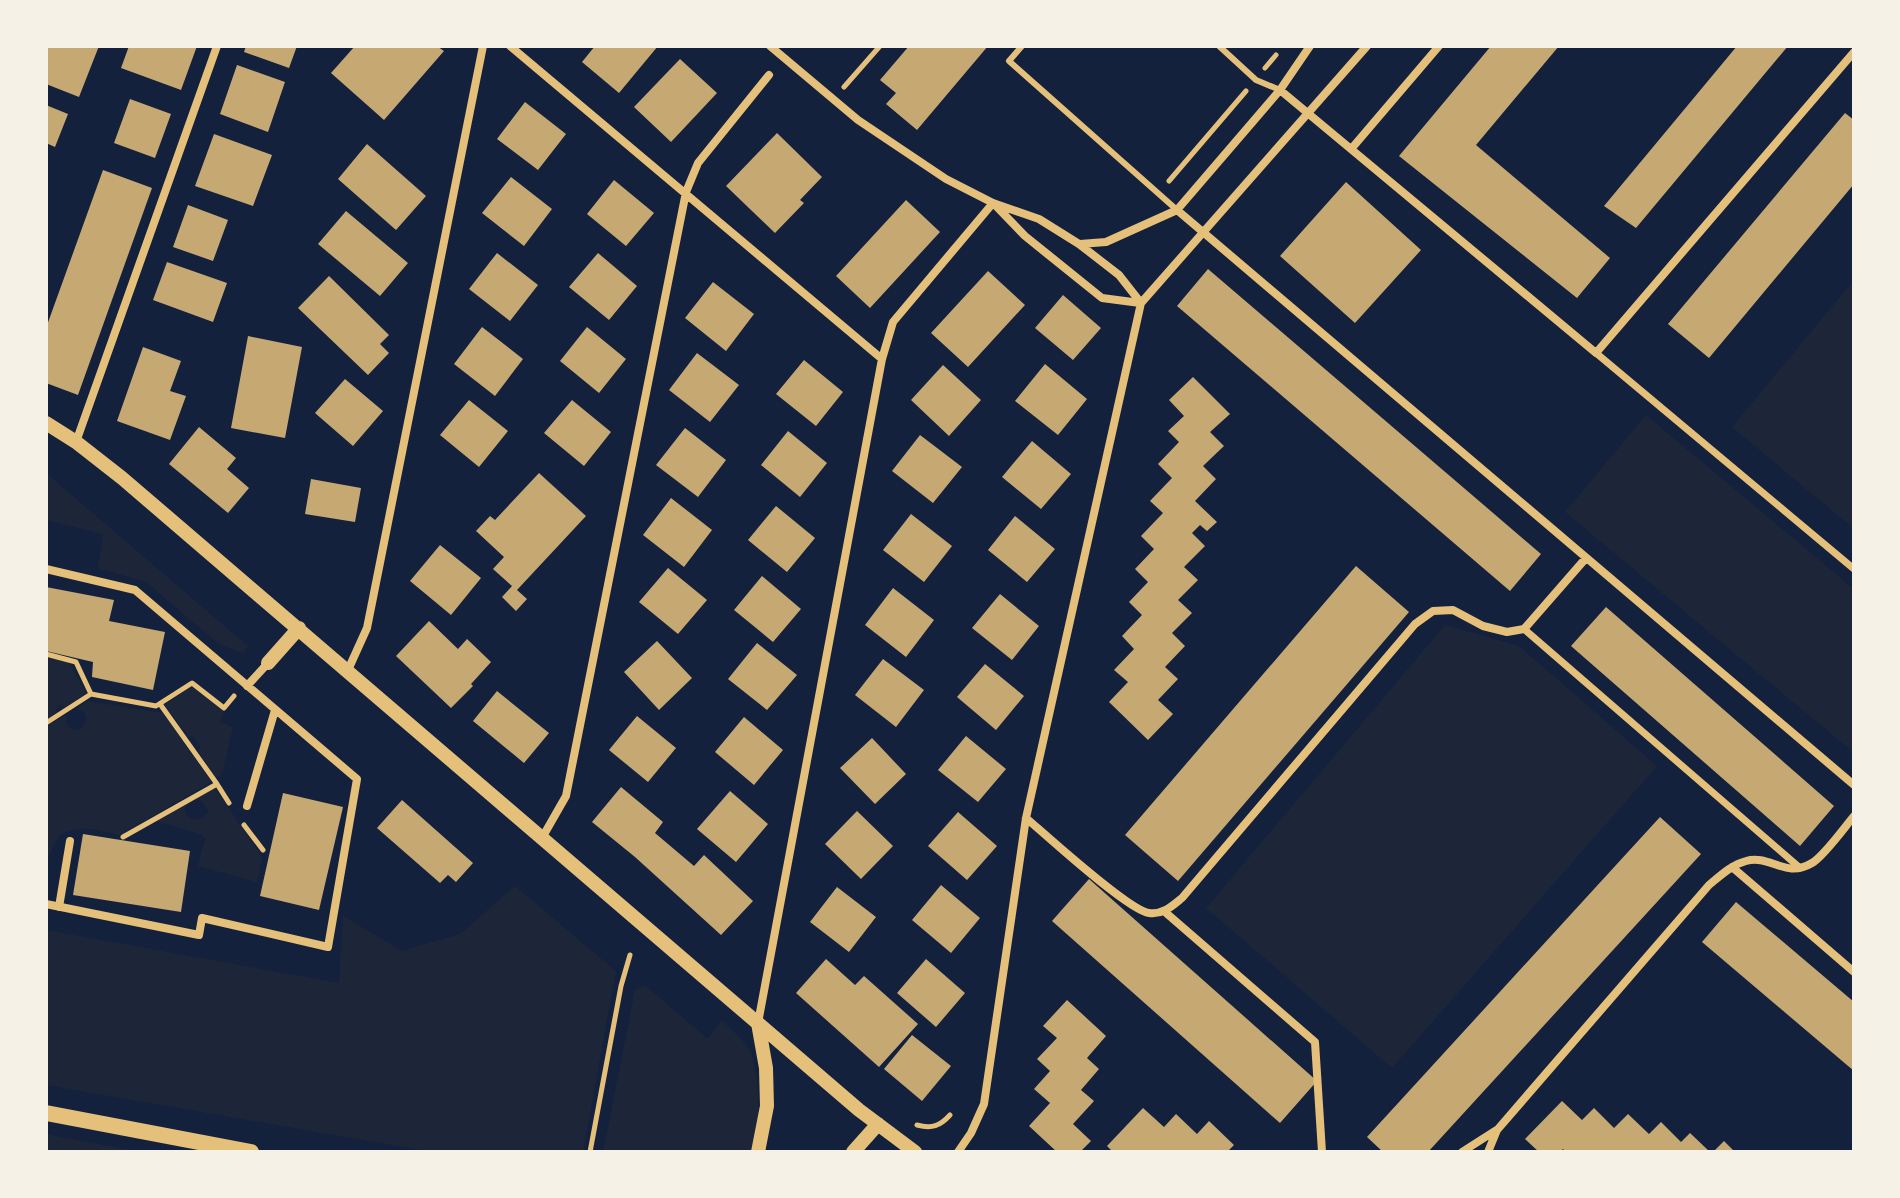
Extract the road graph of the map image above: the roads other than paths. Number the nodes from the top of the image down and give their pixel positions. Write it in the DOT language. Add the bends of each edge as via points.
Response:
graph roads {
  1 [pos="217,46"];
  2 [pos="483,46"];
  3 [pos="510,46"];
  4 [pos="770,46"];
  5 [pos="1022,46"];
  6 [pos="1219,46"];
  7 [pos="1310,46"];
  8 [pos="1367,46"];
  9 [pos="1439,46"];
  10 [pos="1854,52"];
  11 [pos="769,75"];
  12 [pos="1280,90"];
  13 [pos="1308,113"];
  14 [pos="1352,148"];
  15 [pos="686,192"];
  16 [pos="993,203"];
  17 [pos="1177,210"];
  18 [pos="1203,232"];
  19 [pos="1079,244"];
  20 [pos="1141,303"];
  21 [pos="1596,353"];
  22 [pos="882,359"];
  23 [pos="46,423"];
  24 [pos="46,434"];
  25 [pos="76,442"];
  26 [pos="1586,558"];
  27 [pos="46,569"];
  28 [pos="1854,569"];
  29 [pos="299,628"];
  30 [pos="1524,629"];
  31 [pos="268,663"];
  32 [pos="348,670"];
  33 [pos="247,686"];
  34 [pos="275,710"];
  35 [pos="1854,785"];
  36 [pos="247,806"];
  37 [pos="1854,816"];
  38 [pos="1026,818"];
  39 [pos="542,838"];
  40 [pos="70,841"];
  41 [pos="1732,867"];
  42 [pos="1800,868"];
  43 [pos="46,904"];
  44 [pos="59,907"];
  45 [pos="1165,912"];
  46 [pos="1854,972"];
  47 [pos="758,1023"];
  48 [pos="46,1113"];
  49 [pos="878,1124"];
  50 [pos="1498,1129"];
  51 [pos="251,1152"];
  52 [pos="757,1152"];
  53 [pos="853,1152"];
  54 [pos="915,1152"];
  55 [pos="958,1152"];
  56 [pos="1322,1152"];
  57 [pos="1462,1152"];
  58 [pos="1488,1152"];
  1 -- 25 [label="street"];
  2 -- 32 [label="street" via="367,628"];
  3 -- 15 [label="street"];
  4 -- 16 [label="street" via="858,120 946,179"];
  5 -- 17 [label="lane" via="1009,61"];
  6 -- 12 [label="lane" via="1256,80"];
  7 -- 12 [label="street"];
  8 -- 13 [label="street"];
  9 -- 14 [label="street"];
  10 -- 21 [label="street"];
  11 -- 15 [label="street" via="698,163"];
  12 -- 13 [label="street"];
  12 -- 17 [label="street"];
  13 -- 14 [label="street"];
  13 -- 18 [label="street"];
  14 -- 21 [label="street"];
  15 -- 22 [label="street"];
  15 -- 39 [label="street" via="566,796"];
  16 -- 19 [label="street" via="1039,219"];
  16 -- 20 [label="street" via="1102,298"];
  16 -- 22 [label="street" via="893,322"];
  17 -- 18 [label="street"];
  17 -- 19 [label="street" via="1106,242"];
  18 -- 20 [label="street"];
  18 -- 26 [label="street"];
  19 -- 20 [label="street" via="1119,275"];
  20 -- 38 [label="street"];
  21 -- 28 [label="street"];
  22 -- 47 [label="street"];
  23 -- 25 [label="street"];
  24 -- 25 [label="street"];
  25 -- 29 [label="street"];
  26 -- 30 [label="street"];
  26 -- 35 [label="street"];
  27 -- 33 [label="street" via="135,590"];
  29 -- 31 [label="street"];
  29 -- 32 [label="street"];
  30 -- 42 [label="street"];
  30 -- 45 [label="street" via="1507,632 1483,626 1453,610 1433,611 1415,624"];
  31 -- 33 [label="street"];
  32 -- 39 [label="street"];
  33 -- 34 [label="street"];
  34 -- 36 [label="street"];
  34 -- 44 [label="street" via="357,779 328,947 202,918 199,935"];
  37 -- 42 [label="street" via="1815,862"];
  38 -- 45 [label="street" via="1126,902 1148,914"];
  38 -- 55 [label="street" via="984,1104"];
  39 -- 47 [label="street"];
  40 -- 44 [label="street"];
  41 -- 42 [label="street" via="1748,860"];
  41 -- 46 [label="street"];
  41 -- 50 [label="street" via="1709,885"];
  43 -- 44 [label="street"];
  45 -- 56 [label="street" via="1315,1042"];
  47 -- 49 [label="street"];
  47 -- 52 [label="street" via="767,1106"];
  48 -- 51 [label="main road"];
  49 -- 53 [label="street"];
  49 -- 54 [label="street"];
  50 -- 57 [label="street"];
  50 -- 58 [label="street"];
}
